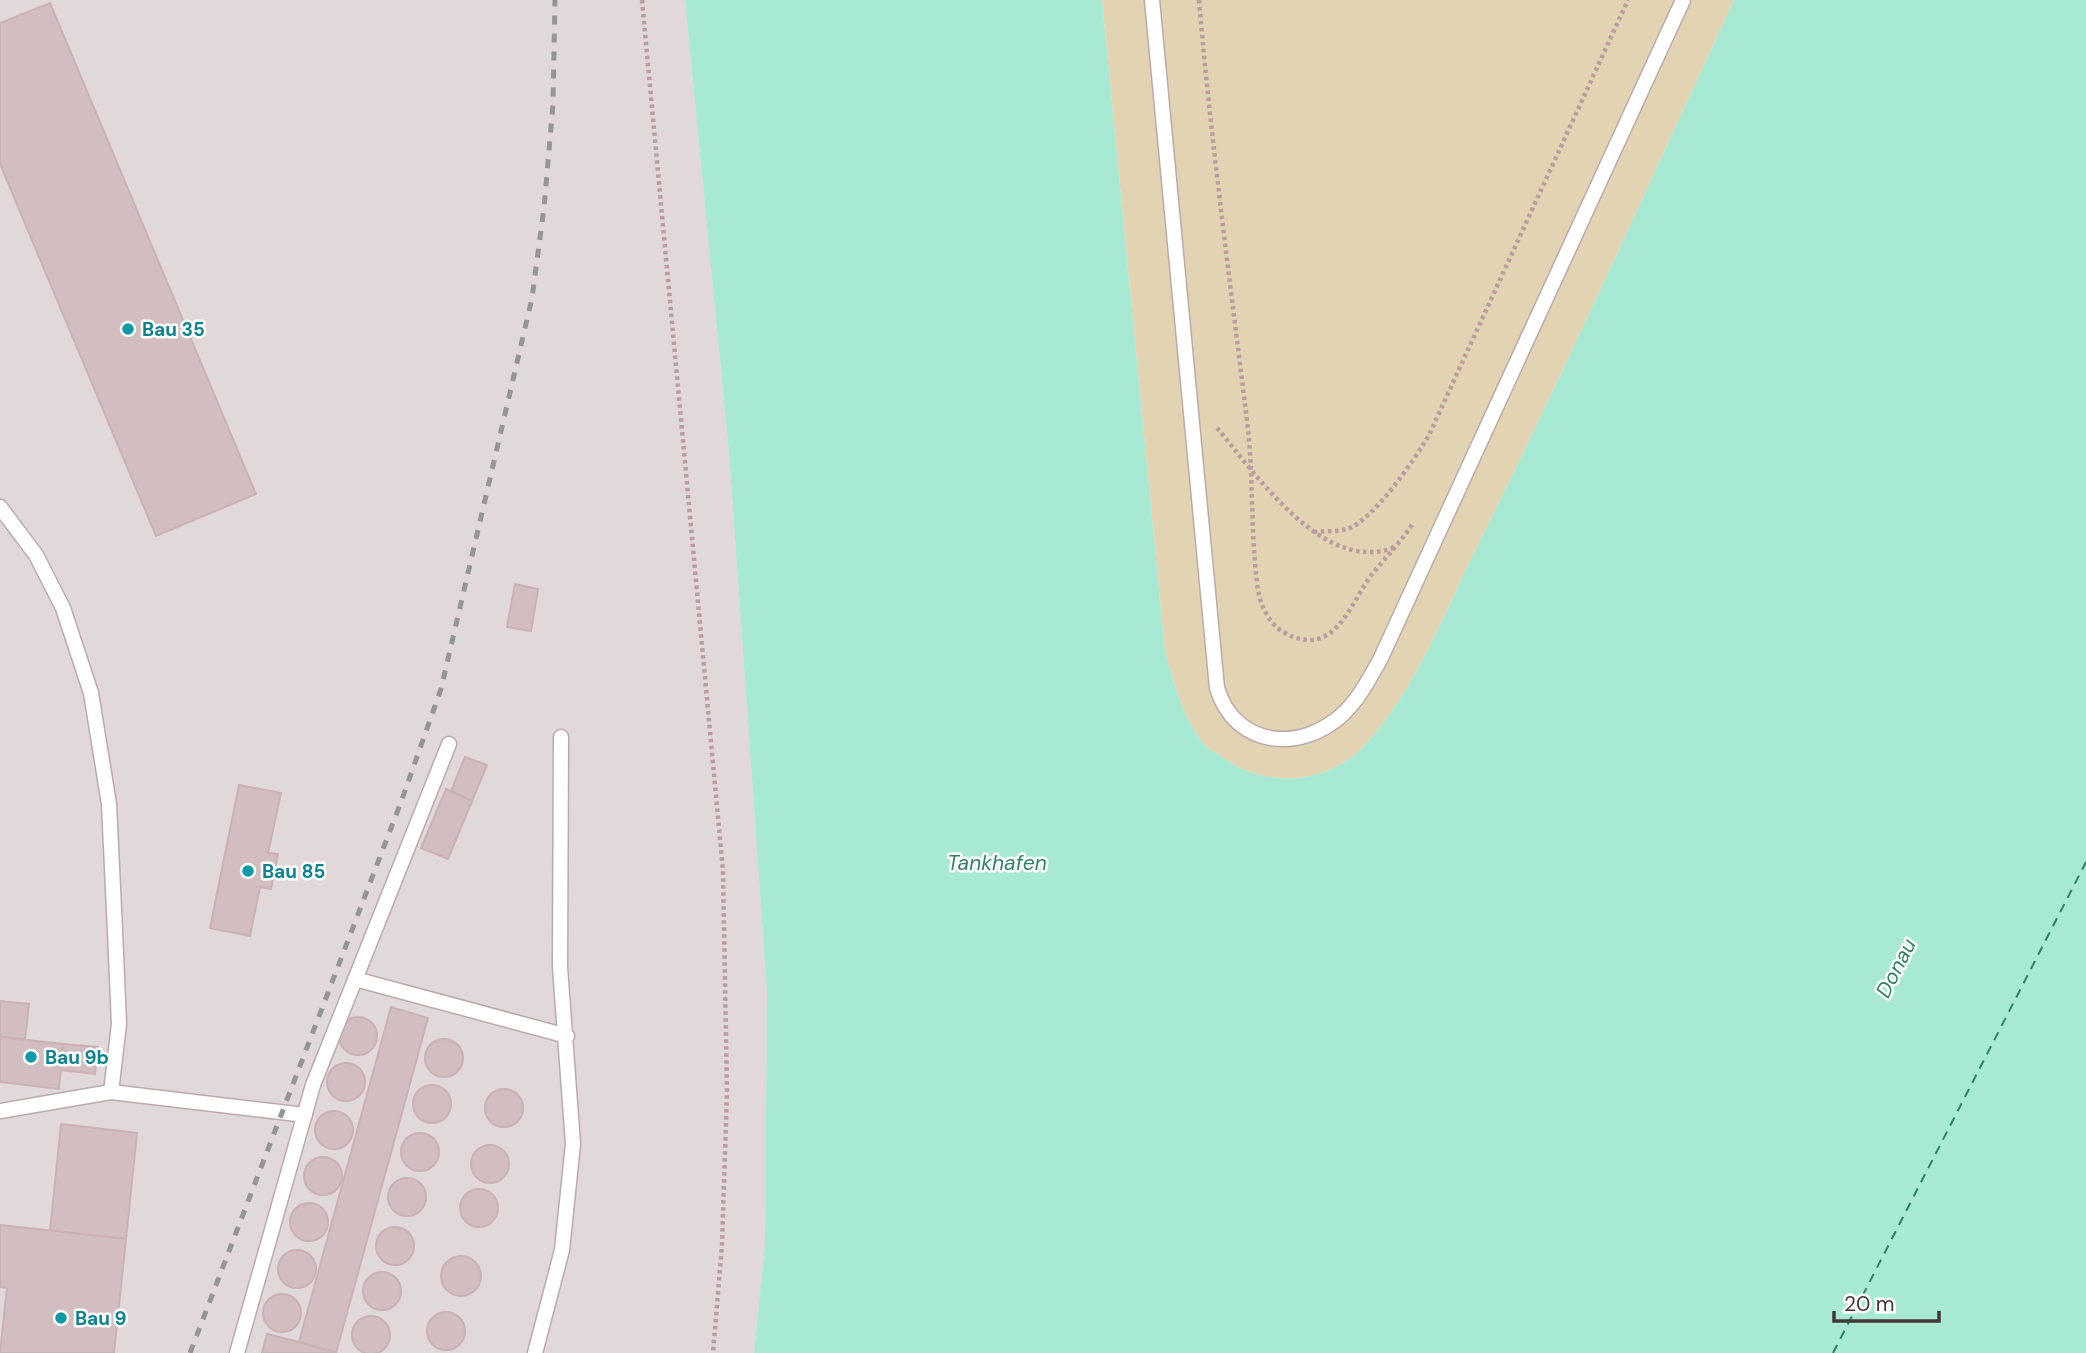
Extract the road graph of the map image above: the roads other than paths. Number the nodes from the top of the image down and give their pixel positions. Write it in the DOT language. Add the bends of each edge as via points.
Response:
graph roads {
  1 [pos="1152,0"];
  2 [pos="1683,0"];
  3 [pos="0,507"];
  4 [pos="561,737"];
  5 [pos="449,744"];
  6 [pos="355,979"];
  7 [pos="567,1036"];
  8 [pos="111,1092"];
  9 [pos="0,1111"];
  10 [pos="305,1115"];
  11 [pos="237,1353"];
  12 [pos="535,1353"];
  1 -- 2 [label="lane" via="1217,688 1227,711 1242,727 1280,741 1308,737 1334,722 1359,695 1380,660"];
  3 -- 8 [label="lane" via="36,555 63,608 91,693 108,804 115,918 120,1024"];
  4 -- 7 [label="lane" via="560,967"];
  5 -- 6 [label="lane"];
  6 -- 7 [label="lane"];
  6 -- 10 [label="lane"];
  7 -- 12 [label="lane" via="573,1144 562,1250"];
  8 -- 9 [label="lane"];
  8 -- 10 [label="lane"];
  10 -- 11 [label="lane"];
}
